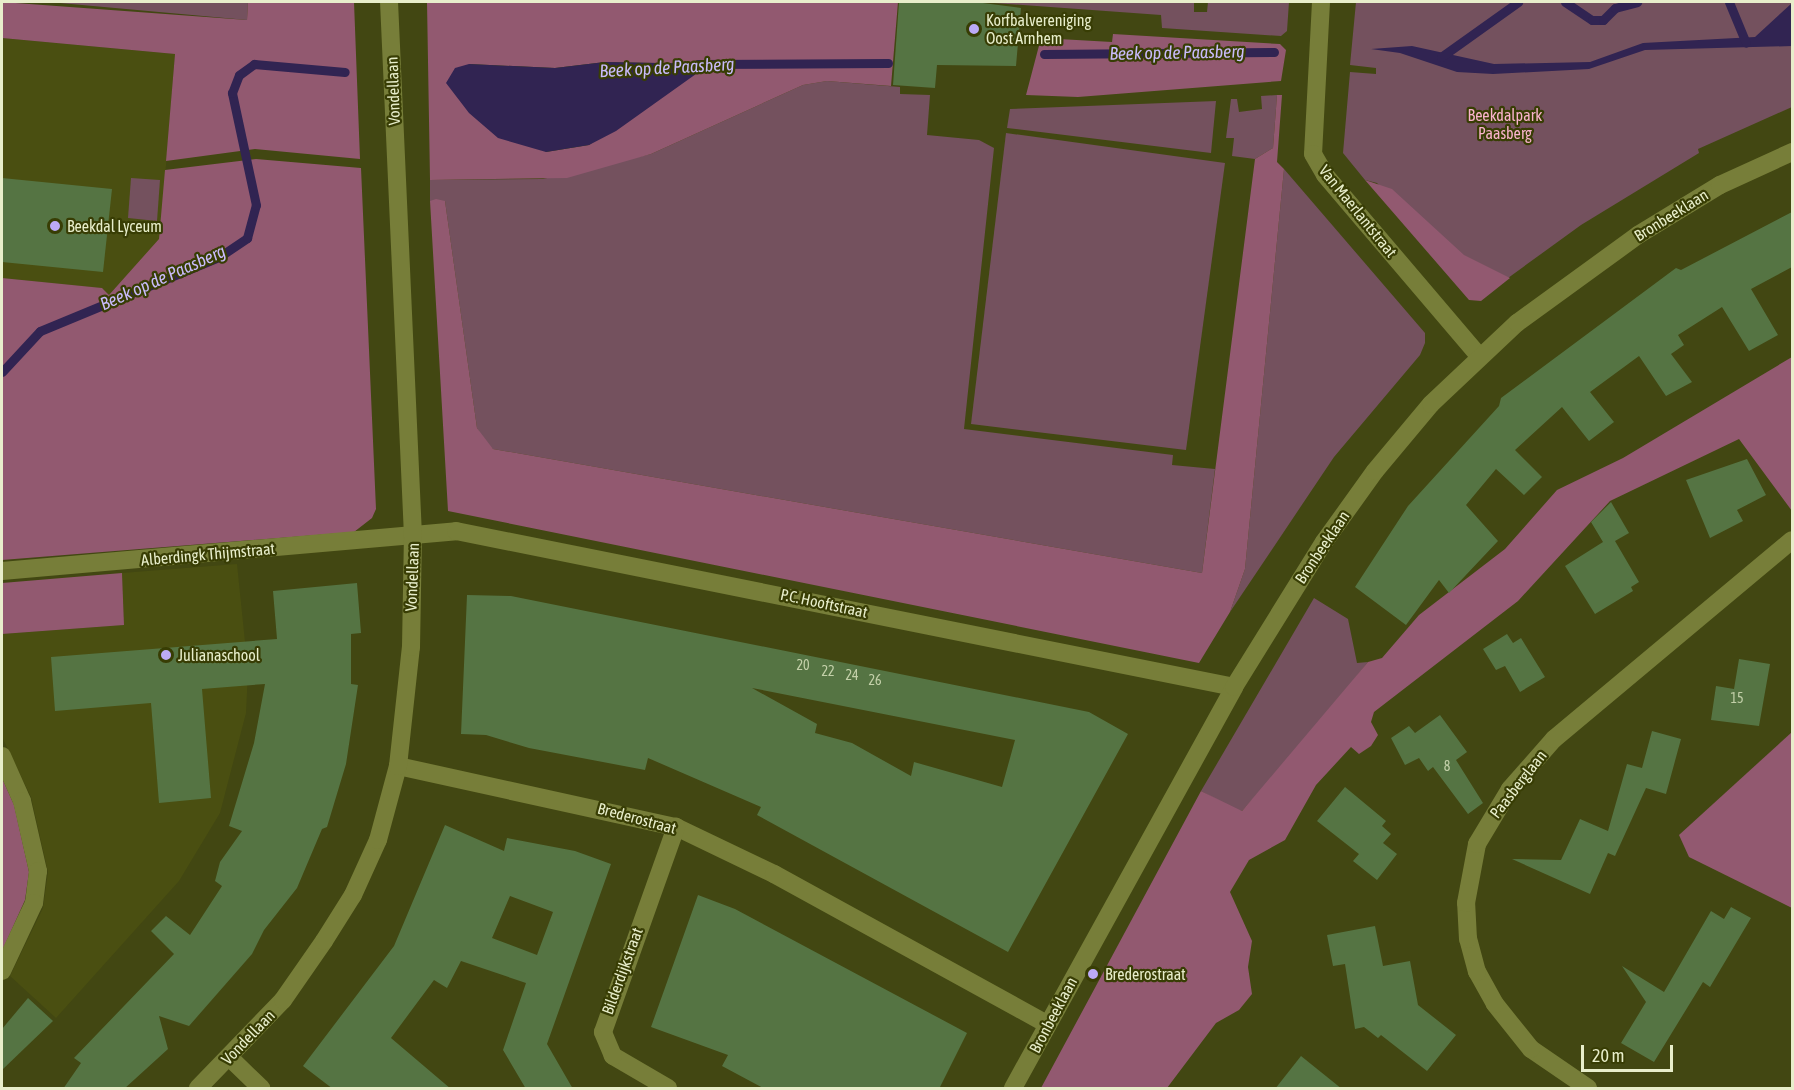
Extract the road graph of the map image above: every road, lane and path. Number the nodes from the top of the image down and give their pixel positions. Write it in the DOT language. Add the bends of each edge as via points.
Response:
graph roads {
  1 [pos="389,2"];
  2 [pos="1321,2"];
  3 [pos="1792,152"];
  4 [pos="1479,356"];
  5 [pos="413,536"];
  6 [pos="1792,540"];
  7 [pos="2,571"];
  8 [pos="1234,687"];
  9 [pos="2,756"];
  10 [pos="398,766"];
  11 [pos="676,827"];
  12 [pos="2,971"];
  13 [pos="1047,1023"];
  14 [pos="229,1057"];
  15 [pos="198,1089"];
  16 [pos="261,1089"];
  17 [pos="668,1089"];
  18 [pos="1013,1089"];
  19 [pos="1588,1089"];
  1 -- 5 [label="street, Vondellaan"];
  2 -- 4 [label="street, Van Maerlantstraat" via="1313,154 1325,175"];
  3 -- 4 [label="street, Bronbeeklaan" via="1720,185 1638,235 1517,322"];
  4 -- 8 [label="street, Bronbeeklaan" via="1375,471 1324,542"];
  5 -- 7 [label="street, Alberdingk Thijmstraat"];
  5 -- 8 [label="street, P.C. Hooftstraat" via="456,531 525,542"];
  5 -- 10 [label="street, Vondellaan" via="409,671"];
  6 -- 19 [label="street, Paasberglaan" via="1554,739 1510,789 1477,844 1466,903 1468,939 1477,972 1495,1004 1531,1049"];
  8 -- 13 [label="street, Bronbeeklaan"];
  9 -- 12 [label="street" via="22,801 38,871 34,903"];
  10 -- 11 [label="street, Brederostraat"];
  10 -- 14 [label="street, Vondellaan" via="378,840 353,895 283,999"];
  11 -- 13 [label="street, Brederostraat" via="774,874"];
  11 -- 17 [label="street, Bilderdijkstraat" via="603,1032 613,1056"];
  13 -- 18 [label="street, Bronbeeklaan"];
  14 -- 15 [label="street, Vondellaan"];
  14 -- 16 [label="street"];
}
